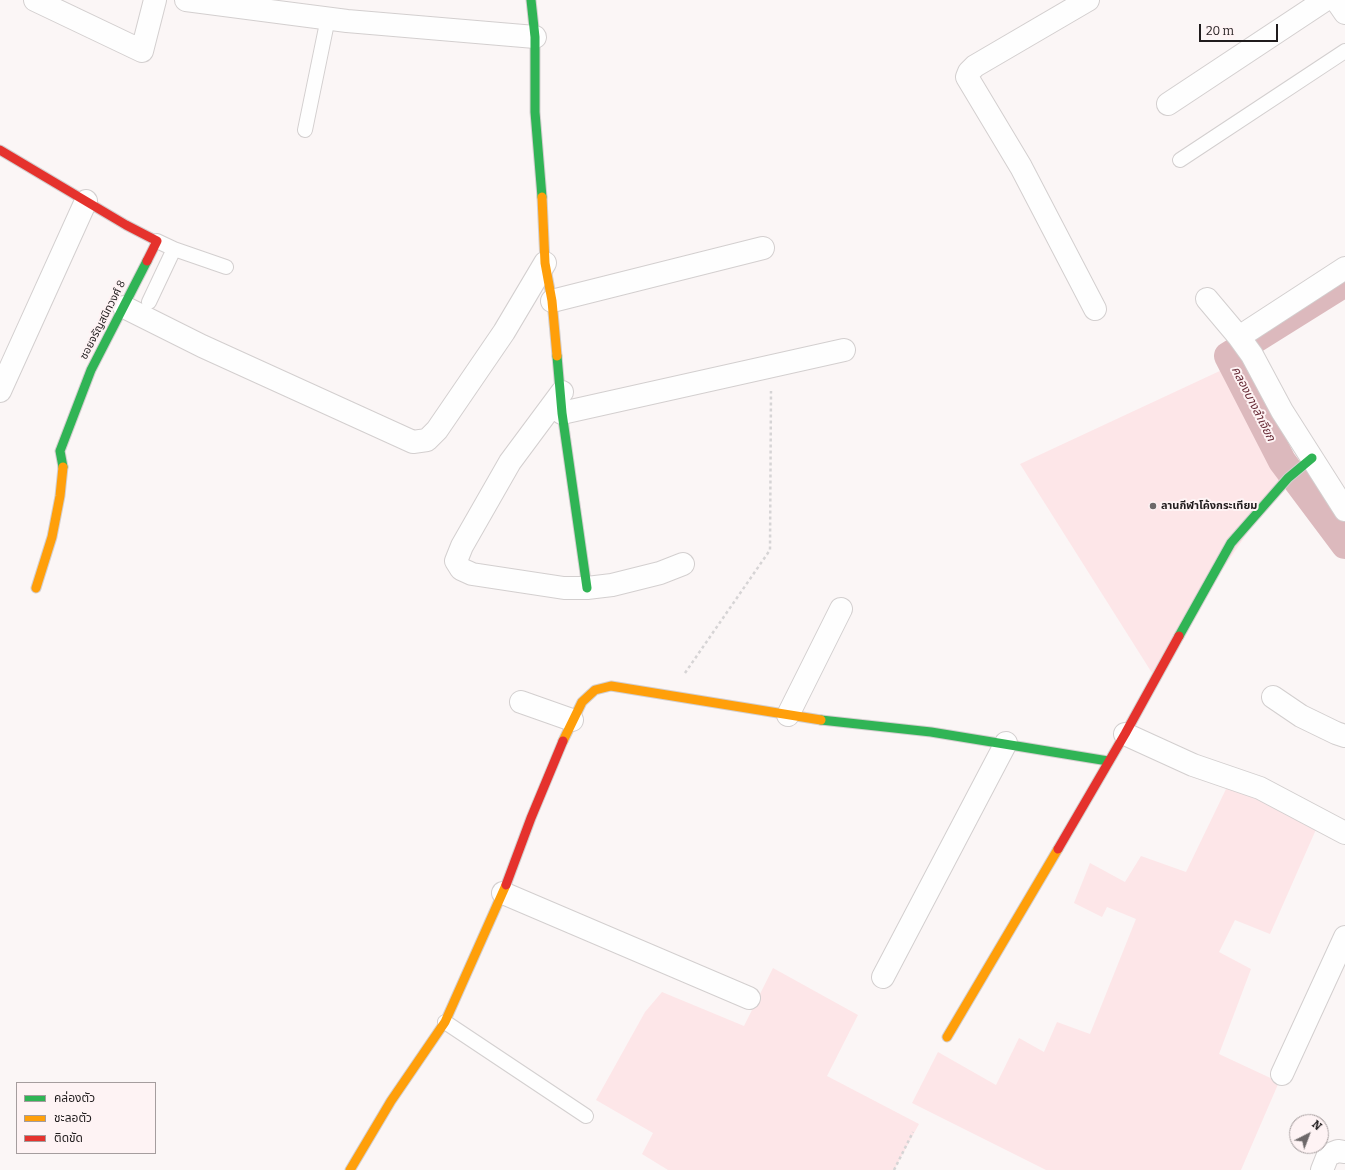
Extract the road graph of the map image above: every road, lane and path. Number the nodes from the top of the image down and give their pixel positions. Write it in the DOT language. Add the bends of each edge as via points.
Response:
graph roads {
  1 [pos="36,0"];
  2 [pos="155,0"];
  3 [pos="186,0"];
  4 [pos="531,0"];
  5 [pos="1088,0"];
  6 [pos="1325,0"];
  7 [pos="1336,0"];
  8 [pos="1345,13"];
  9 [pos="328,18"];
  10 [pos="535,37"];
  11 [pos="1345,52"];
  12 [pos="1168,104"];
  13 [pos="305,130"];
  14 [pos="0,150"];
  15 [pos="1180,160"];
  16 [pos="86,201"];
  17 [pos="157,241"];
  18 [pos="763,248"];
  19 [pos="174,249"];
  20 [pos="545,263"];
  21 [pos="226,267"];
  22 [pos="1345,268"];
  23 [pos="1208,299"];
  24 [pos="552,301"];
  25 [pos="150,302"];
  26 [pos="124,307"];
  27 [pos="1095,309"];
  28 [pos="1245,344"];
  29 [pos="844,350"];
  30 [pos="772,366"];
  31 [pos="0,391"];
  32 [pos="562,403"];
  33 [pos="1306,463"];
  34 [pos="1345,510"];
  35 [pos="683,564"];
  36 [pos="36,588"];
  37 [pos="586,588"];
  38 [pos="841,609"];
  39 [pos="669,695"];
  40 [pos="1273,697"];
  41 [pos="521,702"];
  42 [pos="788,715"];
  43 [pos="572,720"];
  44 [pos="1125,734"];
  45 [pos="1345,736"];
  46 [pos="1006,743"];
  47 [pos="1108,761"];
  48 [pos="1345,833"];
  49 [pos="503,894"];
  50 [pos="1345,937"];
  51 [pos="883,977"];
  52 [pos="749,998"];
  53 [pos="445,1022"];
  54 [pos="947,1037"];
  55 [pos="1282,1074"];
  56 [pos="586,1116"];
  57 [pos="913,1132"];
  58 [pos="1345,1152"];
  59 [pos="350,1170"];
  60 [pos="894,1170"];
  61 [pos="1322,1170"];
  1 -- 2 [label="street" via="142,51"];
  3 -- 9 [label="street"];
  4 -- 10 [label="street"];
  5 -- 27 [label="street" via="976,66 967,77 1021,167"];
  6 -- 12 [label="street"];
  7 -- 8 [label="street"];
  9 -- 10 [label="street"];
  9 -- 13 [label="lane"];
  10 -- 20 [label="street" via="535,112 545,232"];
  11 -- 15 [label="lane"];
  14 -- 16 [label="street"];
  16 -- 17 [label="street" via="126,226"];
  16 -- 31 [label="street"];
  17 -- 19 [label="lane"];
  17 -- 26 [label="street, ซอยจรัญสนิทวงศ์ 8"];
  18 -- 24 [label="street"];
  19 -- 21 [label="lane"];
  19 -- 25 [label="lane"];
  20 -- 24 [label="street"];
  20 -- 26 [label="street" via="504,332 437,430 427,440 413,442 202,346"];
  22 -- 28 [label="street"];
  23 -- 28 [label="street"];
  24 -- 32 [label="street"];
  26 -- 36 [label="street, ซอยจรัญสนิทวงศ์ 8" via="91,370 67,429 60,452 63,468 60,496 52,537"];
  28 -- 33 [label="street" via="1282,411"];
  29 -- 30 [label="street"];
  30 -- 32 [label="street"];
  30 -- 39 [label="path" via="770,550"];
  32 -- 37 [label="street"];
  32 -- 37 [label="street" via="510,462 456,561 461,569 472,574 564,588"];
  33 -- 34 [label="street"];
  33 -- 44 [label="street" via="1288,478 1231,542"];
  35 -- 37 [label="street" via="660,573 612,585"];
  38 -- 42 [label="street"];
  39 -- 42 [label="street"];
  39 -- 43 [label="street" via="611,686 595,690 582,702"];
  40 -- 45 [label="street" via="1301,716"];
  41 -- 43 [label="street"];
  42 -- 46 [label="street"];
  43 -- 49 [label="street"];
  44 -- 47 [label="street"];
  44 -- 48 [label="street" via="1193,765 1260,788"];
  46 -- 47 [label="street"];
  46 -- 51 [label="street"];
  47 -- 54 [label="street"];
  49 -- 52 [label="street"];
  49 -- 53 [label="street"];
  50 -- 55 [label="street"];
  53 -- 56 [label="lane"];
  53 -- 59 [label="street" via="391,1101"];
  57 -- 60 [label="path"];
  58 -- 61 [label="street" via="1328,1156"];
}
